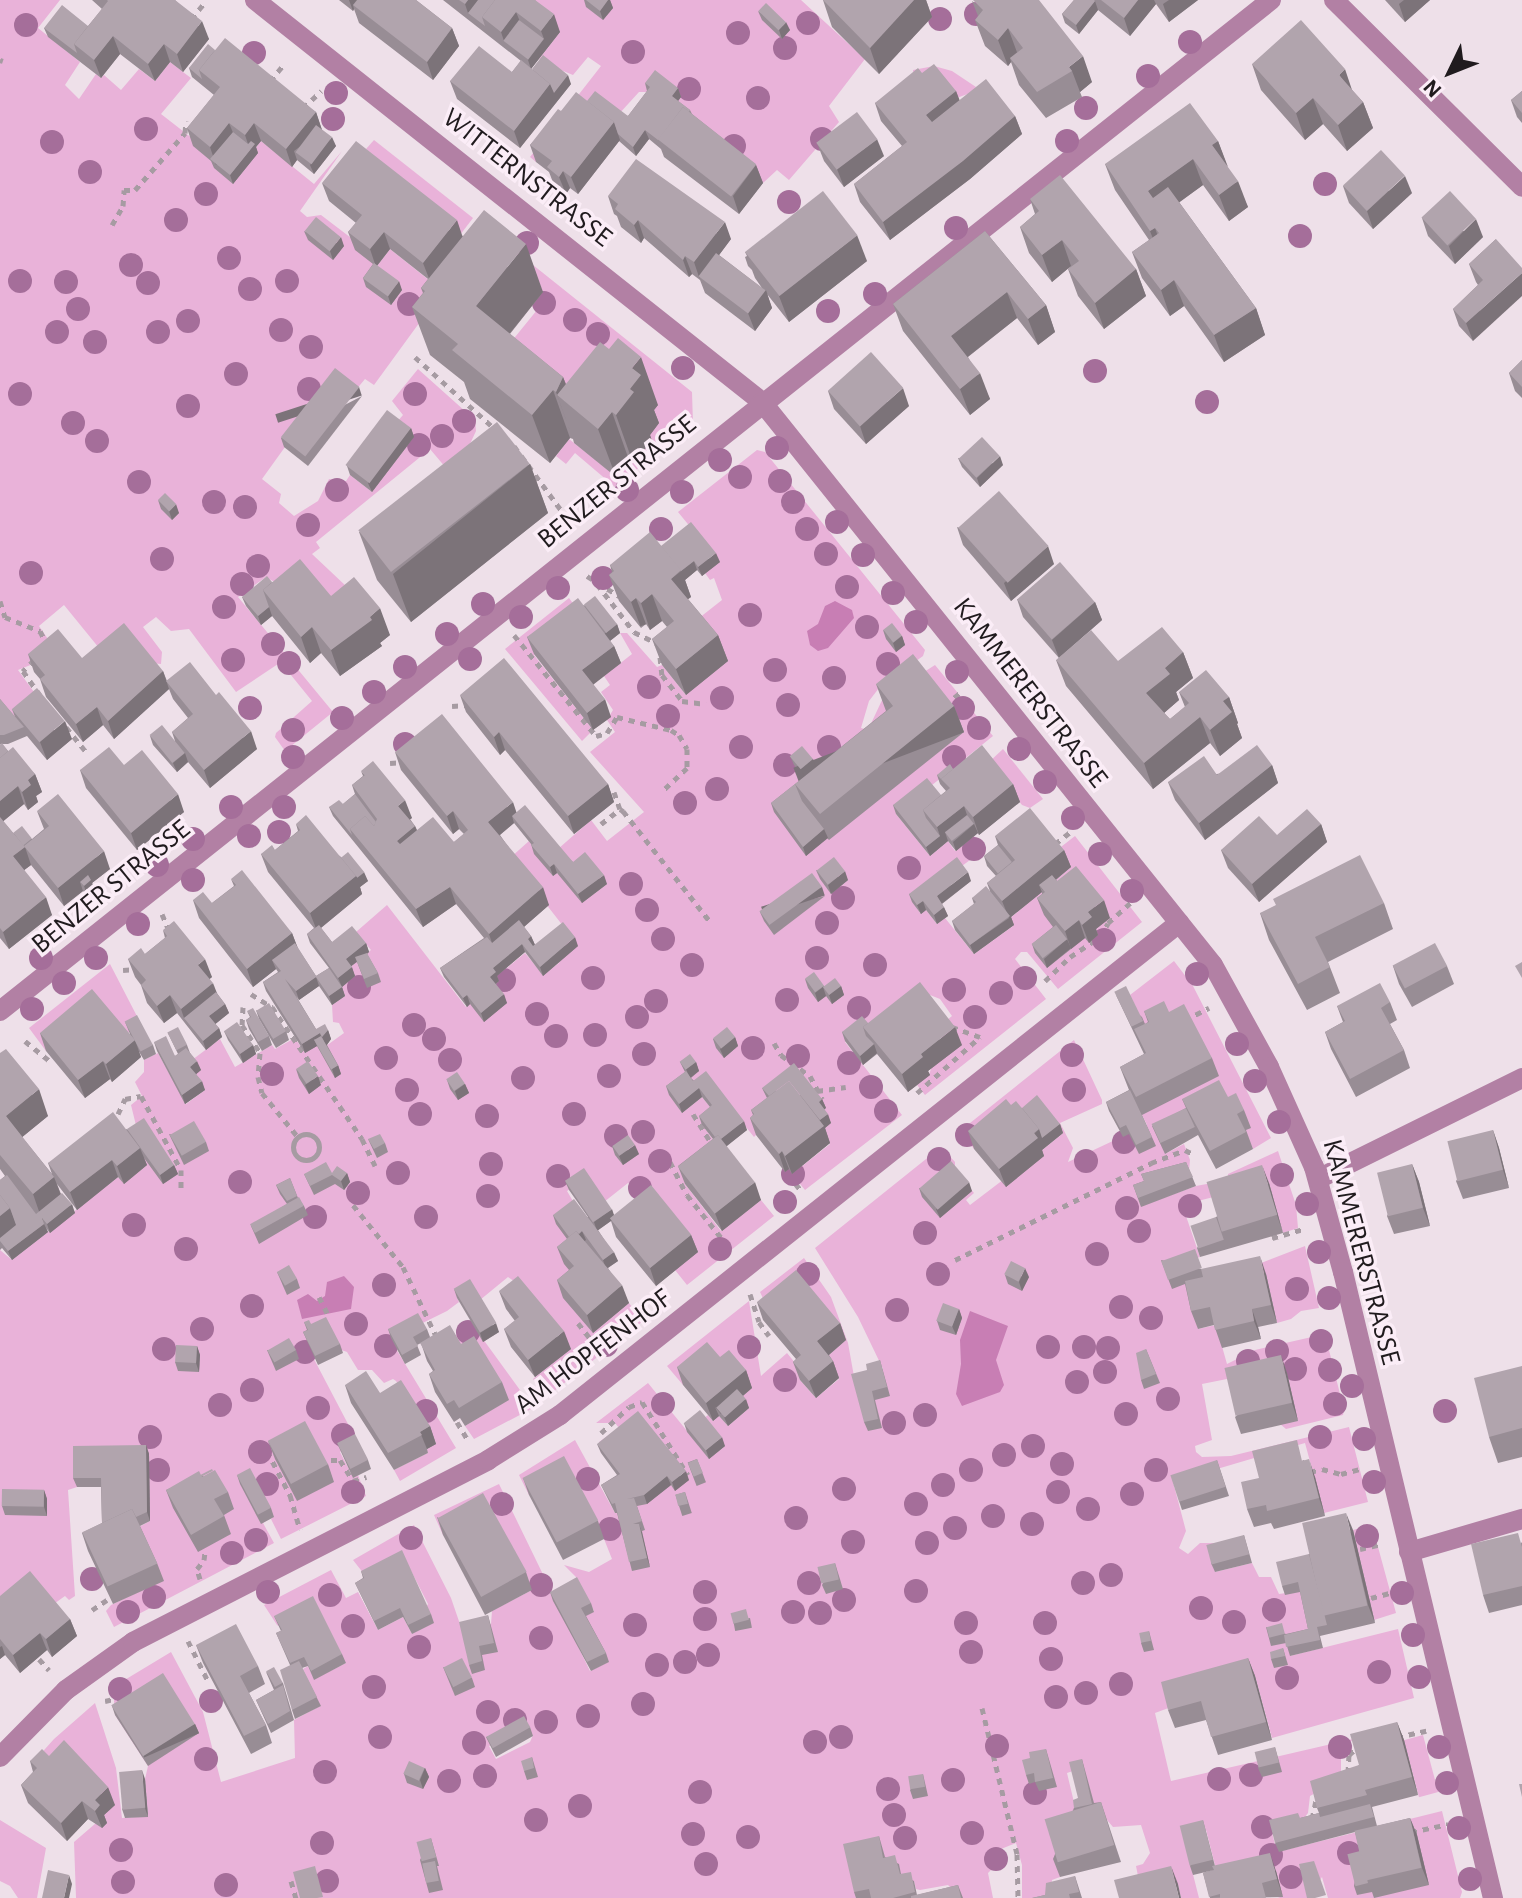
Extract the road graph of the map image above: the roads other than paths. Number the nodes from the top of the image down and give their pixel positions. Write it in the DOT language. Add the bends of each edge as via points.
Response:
graph roads {
  1 [pos="255,0"];
  2 [pos="1271,0"];
  3 [pos="1334,0"];
  4 [pos="1522,187"];
  5 [pos="762,402"];
  6 [pos="1179,923"];
  7 [pos="0,1011"];
  8 [pos="1522,1078"];
  9 [pos="1318,1179"];
  10 [pos="1522,1519"];
  11 [pos="1409,1552"];
  12 [pos="0,1757"];
  13 [pos="1493,1898"];
  1 -- 5 [label="street, WITTERNSTRASSE"];
  2 -- 5 [label="street, BENZER STRASSE"];
  3 -- 4 [label="street"];
  5 -- 6 [label="street, KAMMERERSTRASSE"];
  5 -- 7 [label="street, BENZER STRASSE"];
  6 -- 9 [label="street, KAMMERERSTRASSE" via="1213,965 1240,1011"];
  6 -- 12 [label="street, AM HOPFENHOF" via="560,1415 488,1460 133,1642 66,1690"];
  8 -- 9 [label="street"];
  9 -- 11 [label="street, KAMMERERSTRASSE"];
  10 -- 11 [label="street"];
  11 -- 13 [label="street, KAMMERERSTRASSE"];
}
